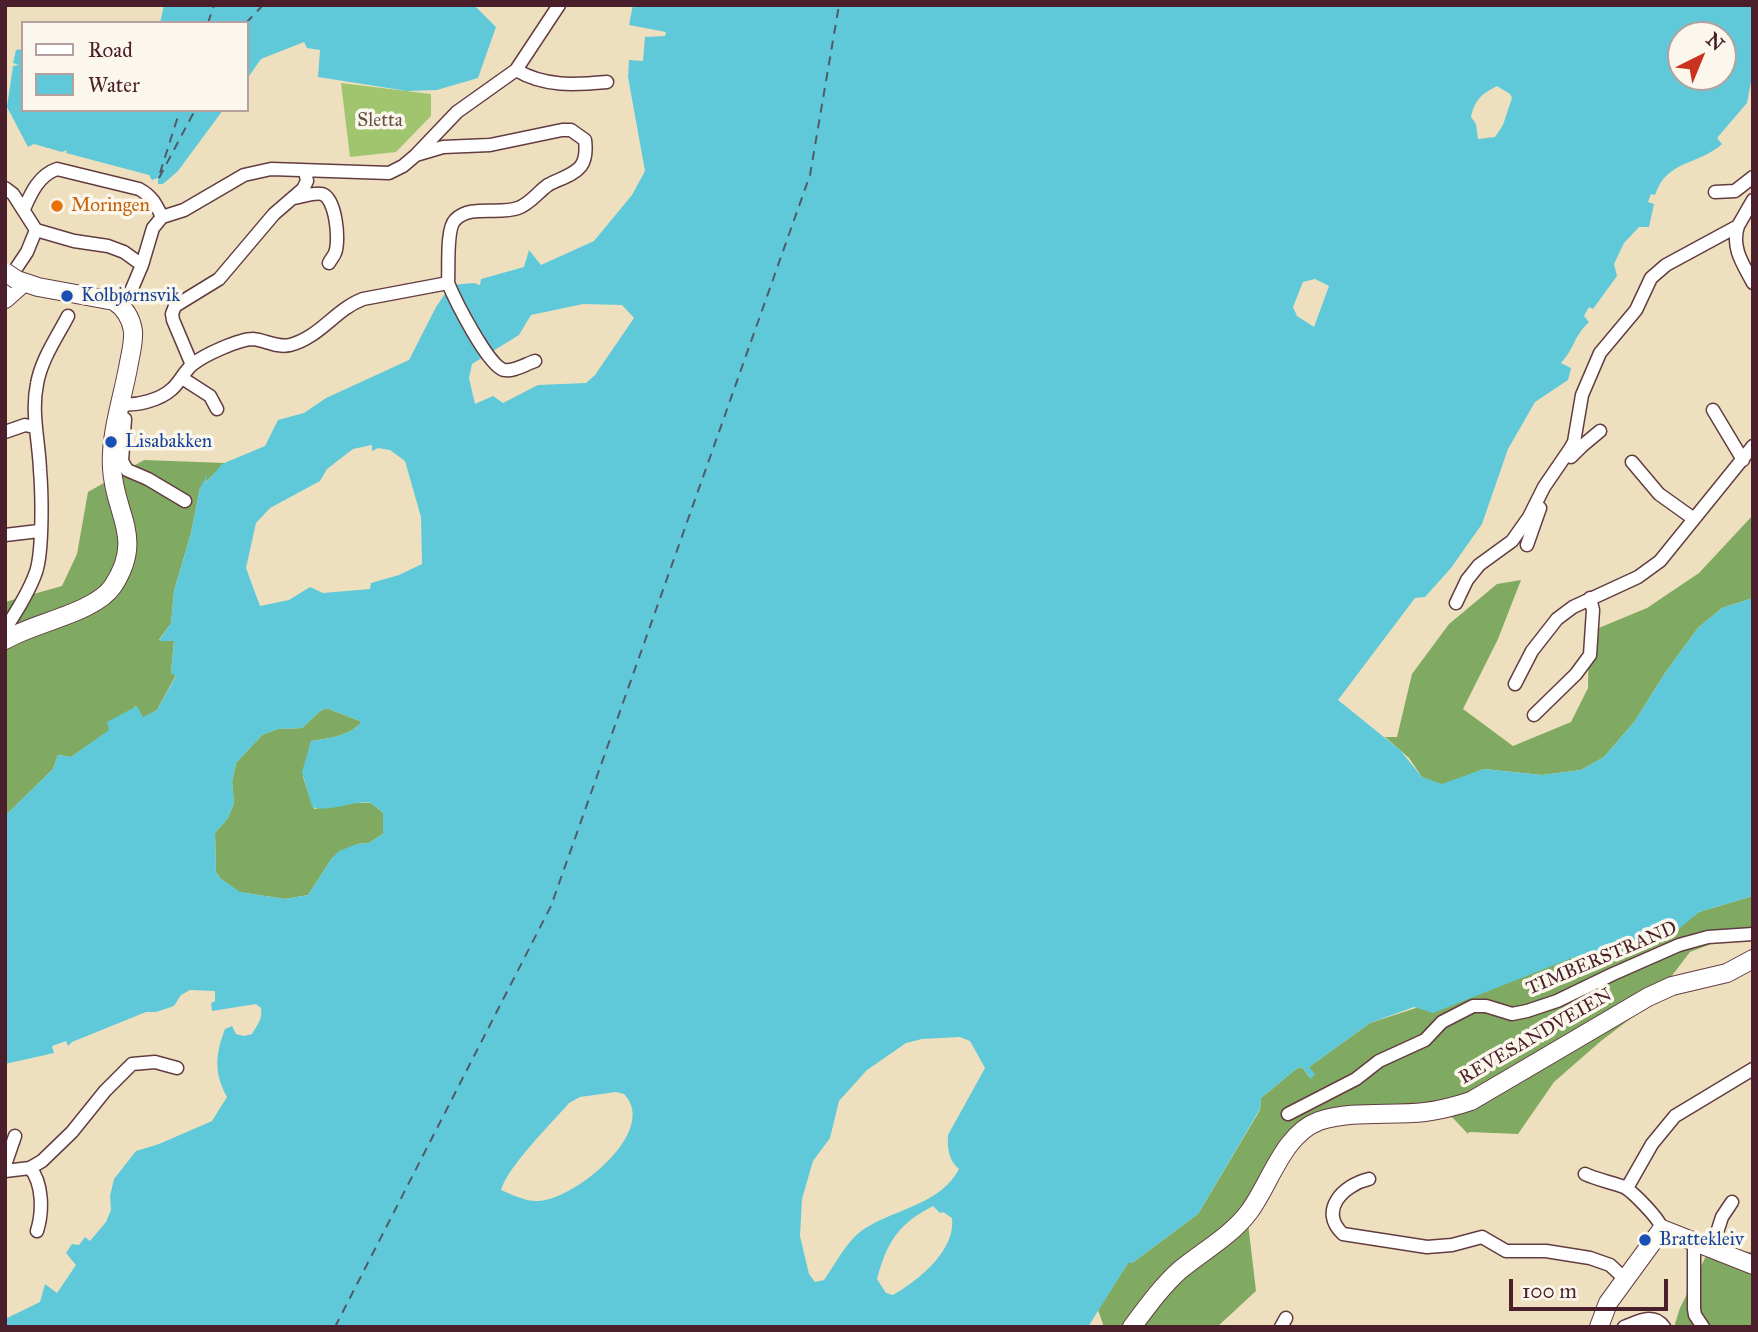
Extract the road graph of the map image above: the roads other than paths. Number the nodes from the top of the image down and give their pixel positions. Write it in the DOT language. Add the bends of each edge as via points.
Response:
graph roads {
  1 [pos="559,5"];
  2 [pos="516,70"];
  3 [pos="607,82"];
  4 [pos="416,155"];
  5 [pos="305,171"];
  6 [pos="1753,177"];
  7 [pos="5,188"];
  8 [pos="1715,192"];
  9 [pos="290,199"];
  10 [pos="1753,200"];
  11 [pos="24,209"];
  12 [pos="162,217"];
  13 [pos="1738,226"];
  14 [pos="36,230"];
  15 [pos="329,263"];
  16 [pos="142,265"];
  17 [pos="13,280"];
  18 [pos="448,283"];
  19 [pos="1753,283"];
  20 [pos="5,299"];
  21 [pos="120,305"];
  22 [pos="68,316"];
  23 [pos="535,361"];
  24 [pos="191,365"];
  25 [pos="182,378"];
  26 [pos="124,404"];
  27 [pos="217,409"];
  28 [pos="1713,410"];
  29 [pos="34,427"];
  30 [pos="1601,431"];
  31 [pos="5,432"];
  32 [pos="1753,446"];
  33 [pos="1743,460"];
  34 [pos="1632,462"];
  35 [pos="1559,467"];
  36 [pos="185,501"];
  37 [pos="1694,519"];
  38 [pos="39,531"];
  39 [pos="5,535"];
  40 [pos="1527,545"];
  41 [pos="1590,598"];
  42 [pos="1456,603"];
  43 [pos="5,629"];
  44 [pos="5,640"];
  45 [pos="1515,684"];
  46 [pos="1534,715"];
  47 [pos="1753,934"];
  48 [pos="1753,959"];
  49 [pos="177,1068"];
  50 [pos="1753,1069"];
  51 [pos="1288,1114"];
  52 [pos="15,1136"];
  53 [pos="5,1165"];
  54 [pos="30,1168"];
  55 [pos="5,1171"];
  56 [pos="1585,1174"];
  57 [pos="1368,1179"];
  58 [pos="1628,1188"];
  59 [pos="1732,1202"];
  60 [pos="1662,1229"];
  61 [pos="37,1231"];
  62 [pos="1694,1240"];
  63 [pos="1712,1248"];
  64 [pos="1753,1265"];
  65 [pos="1625,1279"];
  66 [pos="1132,1327"];
  67 [pos="1600,1327"];
  68 [pos="1624,1327"];
  69 [pos="1664,1327"];
  70 [pos="1703,1327"];
  1 -- 2 [label="street"];
  2 -- 3 [label="street" via="559,84"];
  2 -- 4 [label="street" via="457,112"];
  4 -- 5 [label="street" via="388,173"];
  4 -- 18 [label="street" via="562,130 571,130 585,140 582,165 526,204 516,209 471,212 455,219 448,230"];
  5 -- 9 [label="street" via="303,189"];
  5 -- 12 [label="street" via="271,169 244,175 184,210"];
  6 -- 8 [label="street" via="1735,191"];
  7 -- 11 [label="street"];
  9 -- 15 [label="street" via="319,193 326,196 338,237"];
  9 -- 24 [label="street" via="219,279 175,306 173,320"];
  10 -- 13 [label="street"];
  11 -- 12 [label="street" via="32,190 57,169 139,189 149,194"];
  11 -- 14 [label="street"];
  12 -- 16 [label="street" via="153,228"];
  13 -- 19 [label="street" via="1735,247"];
  13 -- 35 [label="street" via="1651,278 1636,310 1600,352 1582,394 1574,442"];
  14 -- 16 [label="street" via="108,246"];
  14 -- 17 [label="street"];
  16 -- 21 [label="street"];
  17 -- 20 [label="main road"];
  17 -- 21 [label="main road"];
  18 -- 23 [label="street" via="499,369 508,371"];
  18 -- 24 [label="street" via="363,299 289,345 249,339"];
  21 -- 26 [label="main road" via="133,332"];
  22 -- 29 [label="street" via="40,371"];
  24 -- 25 [label="street"];
  25 -- 26 [label="street" via="162,396"];
  25 -- 27 [label="street" via="210,396"];
  26 -- 36 [label="street" via="122,461 127,470"];
  26 -- 44 [label="main road" via="112,466 127,526 118,577 106,594 89,605"];
  28 -- 33 [label="street"];
  29 -- 31 [label="street" via="25,425"];
  29 -- 38 [label="street" via="40,470"];
  30 -- 35 [label="street"];
  32 -- 33 [label="street"];
  33 -- 37 [label="street"];
  34 -- 37 [label="street" via="1658,494"];
  35 -- 40 [label="street"];
  35 -- 42 [label="street" via="1511,541 1479,565"];
  37 -- 41 [label="street" via="1654,567"];
  38 -- 39 [label="street"];
  38 -- 43 [label="street" via="36,572"];
  41 -- 45 [label="street" via="1549,628"];
  41 -- 46 [label="street" via="1590,655"];
  47 -- 51 [label="street, TIMBERSTRAND" via="1708,937 1679,946 1527,1012 1512,1014 1473,1006 1442,1022 1425,1040"];
  48 -- 66 [label="main road, REVESANDVEIEN" via="1648,997 1471,1101 1424,1112 1340,1116 1311,1125 1285,1151 1239,1224 1179,1271"];
  49 -- 54 [label="street" via="155,1062 132,1064 72,1132"];
  50 -- 58 [label="street" via="1675,1116 1652,1144"];
  52 -- 53 [label="street"];
  54 -- 55 [label="street"];
  54 -- 61 [label="street" via="37,1176 40,1193"];
  56 -- 58 [label="street"];
  57 -- 65 [label="street" via="1348,1188 1334,1206 1333,1222 1343,1234 1427,1247 1482,1237 1506,1251 1590,1258 1610,1265"];
  58 -- 60 [label="street" via="1656,1216"];
  59 -- 63 [label="street"];
  60 -- 62 [label="main road"];
  60 -- 65 [label="main road"];
  62 -- 63 [label="main road"];
  62 -- 70 [label="street" via="1694,1309"];
  63 -- 64 [label="main road"];
  65 -- 67 [label="main road" via="1608,1303"];
  68 -- 69 [label="street" via="1651,1317"];
}
